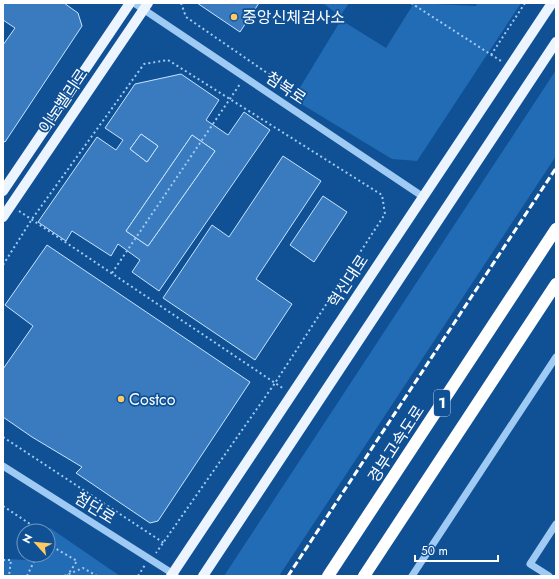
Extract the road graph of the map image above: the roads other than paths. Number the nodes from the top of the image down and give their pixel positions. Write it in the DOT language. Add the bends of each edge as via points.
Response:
graph roads {
  1 [pos="130,3"];
  2 [pos="134,3"];
  3 [pos="552,3"];
  4 [pos="146,6"];
  5 [pos="556,42"];
  6 [pos="3,191"];
  7 [pos="422,196"];
  8 [pos="3,217"];
  9 [pos="556,229"];
  10 [pos="556,284"];
  11 [pos="556,357"];
  12 [pos="3,466"];
  13 [pos="556,524"];
  14 [pos="173,575"];
  15 [pos="203,576"];
  16 [pos="328,576"];
  17 [pos="364,576"];
  18 [pos="412,576"];
  19 [pos="549,576"];
  1 -- 6 [label="main road"];
  2 -- 4 [label="street, 첨복로"];
  3 -- 7 [label="main road, 혁신대로"];
  4 -- 7 [label="street, 첨복로" via="244,77"];
  4 -- 8 [label="main road, 이노벨리로"];
  5 -- 15 [label="main road"];
  7 -- 14 [label="main road, 혁신대로"];
  9 -- 16 [label="highway, 경부고속도로 / 1"];
  10 -- 17 [label="highway, 1"];
  11 -- 18 [label="street"];
  12 -- 14 [label="street, 첨단로"];
  13 -- 19 [label="street" via="530,564"];
}
